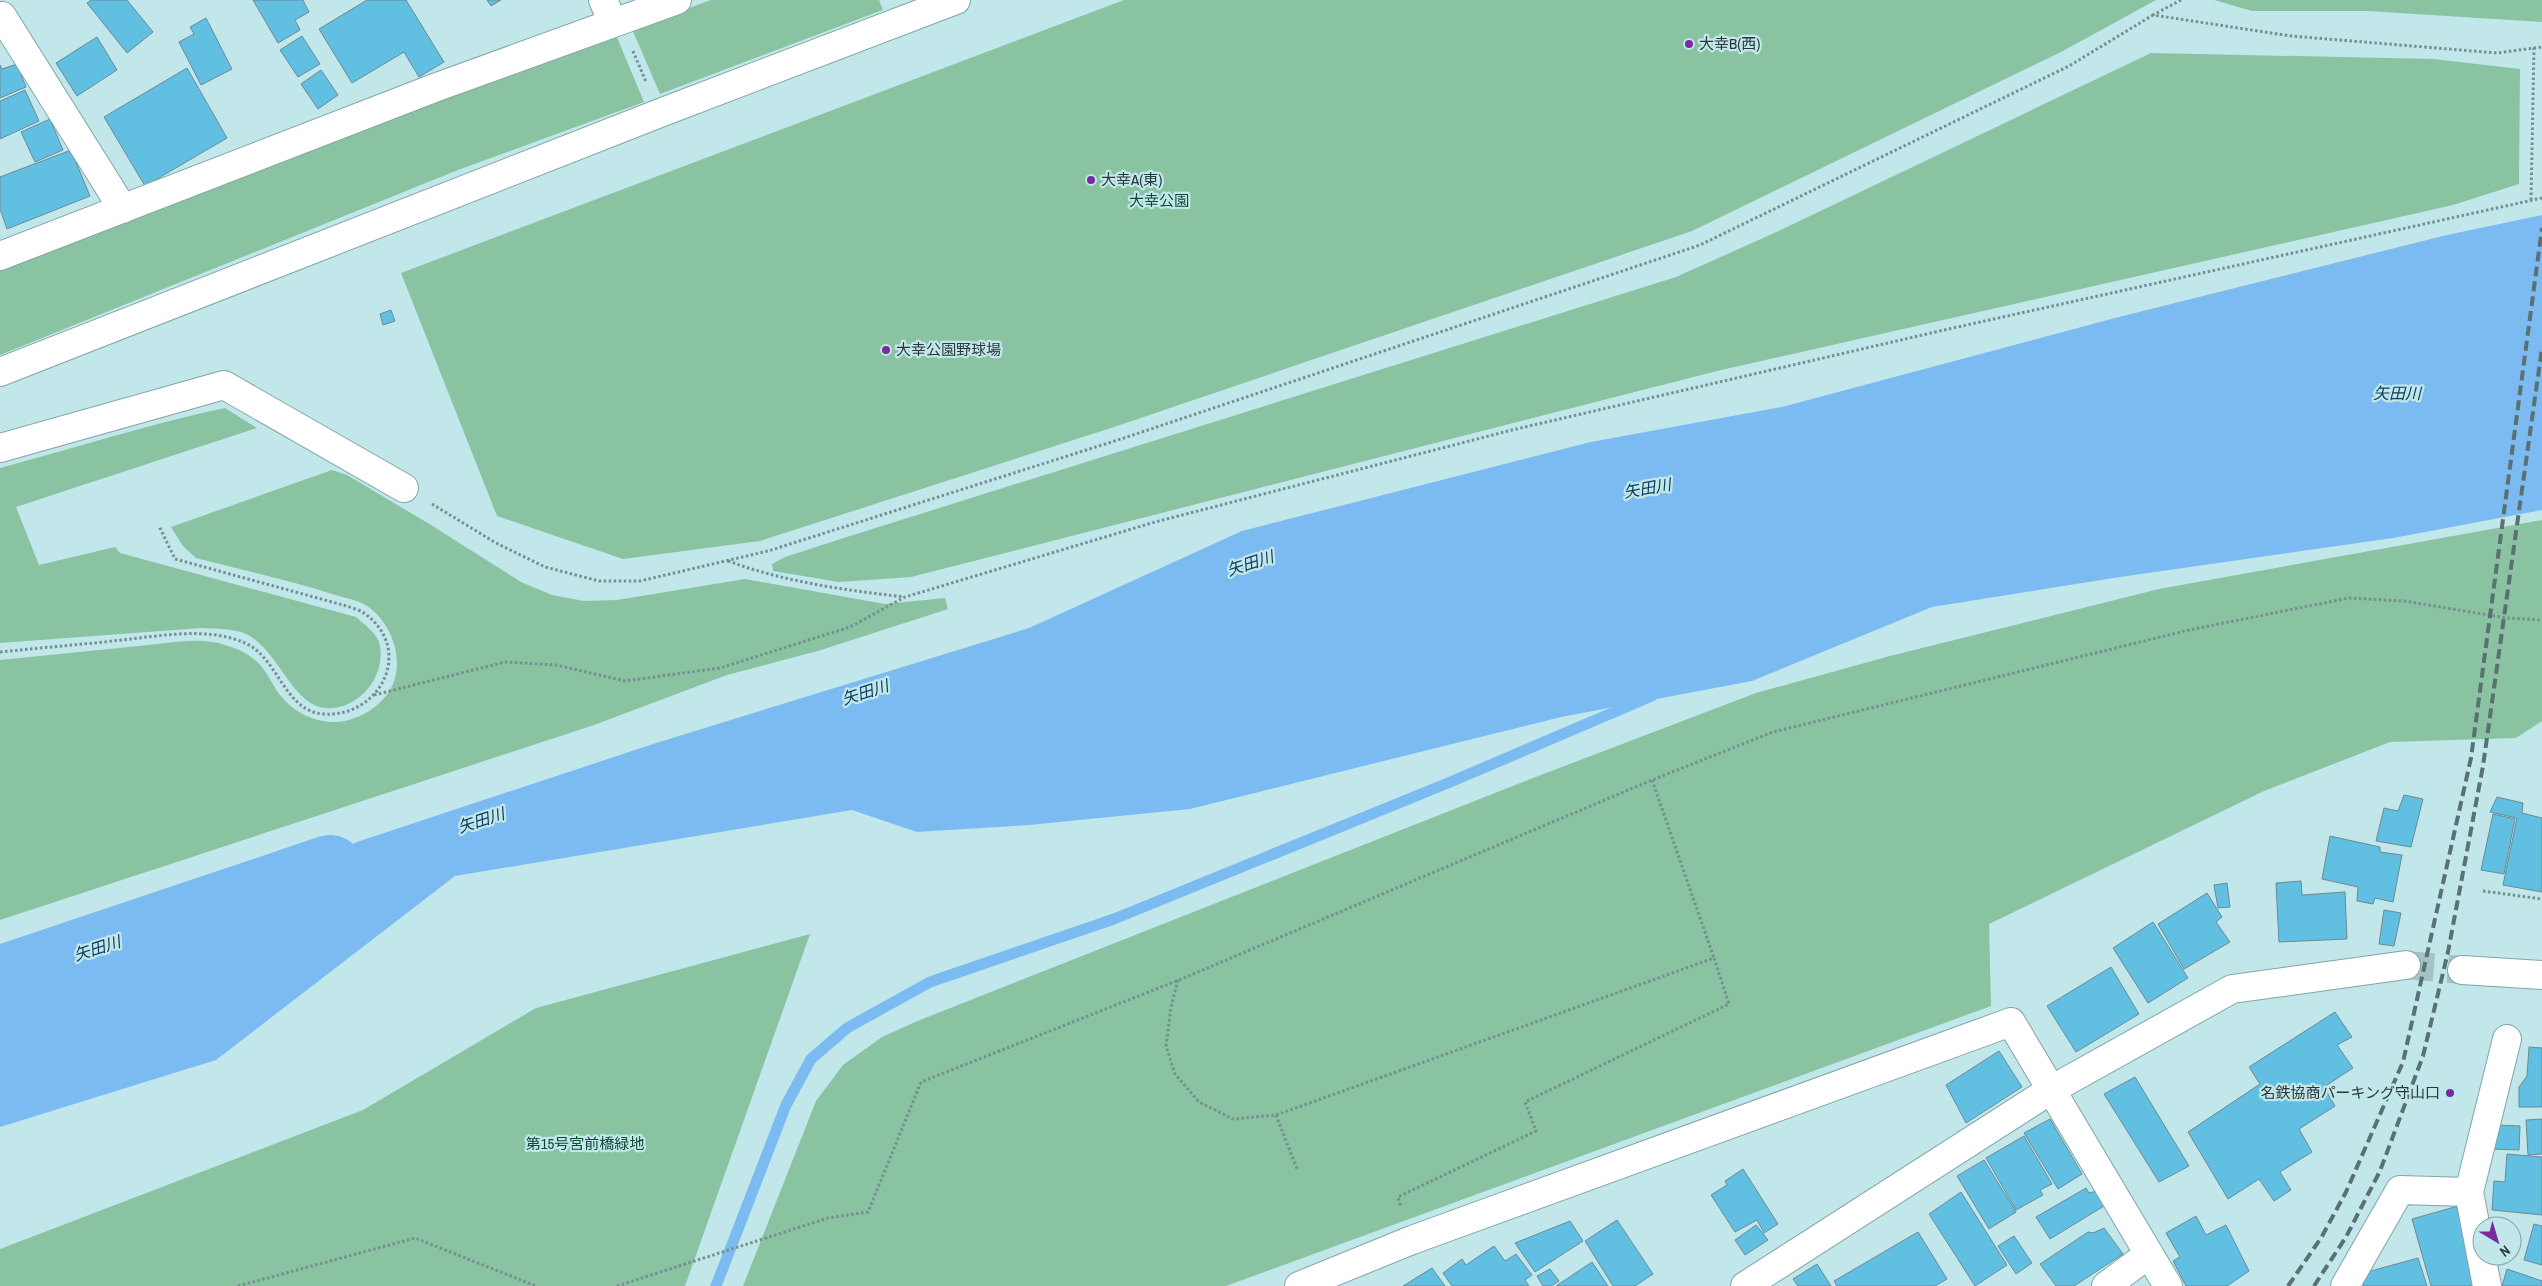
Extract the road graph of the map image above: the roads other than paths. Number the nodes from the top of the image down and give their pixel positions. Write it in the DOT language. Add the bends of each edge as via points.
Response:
graph roads {
  1 [pos="677,0"];
  2 [pos="956,0"];
  3 [pos="7,11"];
  4 [pos="612,14"];
  5 [pos="123,209"];
  6 [pos="0,256"];
  7 [pos="0,372"];
  8 [pos="0,448"];
  9 [pos="404,488"];
  10 [pos="2406,965"];
  11 [pos="2462,970"];
  12 [pos="2542,975"];
  13 [pos="2507,1039"];
  14 [pos="2050,1091"];
  15 [pos="2469,1192"];
  16 [pos="2149,1254"];
  17 [pos="1338,1279"];
  18 [pos="1299,1286"];
  19 [pos="1745,1286"];
  20 [pos="2106,1286"];
  21 [pos="2168,1286"];
  22 [pos="2346,1286"];
  23 [pos="2487,1286"];
  1 -- 4 [label="street"];
  2 -- 7 [label="street"];
  3 -- 5 [label="street"];
  4 -- 5 [label="street" via="428,91"];
  5 -- 6 [label="street"];
  8 -- 9 [label="street" via="224,385"];
  10 -- 14 [label="street" via="2232,989"];
  11 -- 12 [label="street"];
  13 -- 15 [label="street"];
  14 -- 16 [label="street"];
  14 -- 17 [label="street" via="2011,1022 1412,1240"];
  14 -- 19 [label="street"];
  15 -- 22 [label="street" via="2400,1190"];
  15 -- 23 [label="street"];
  16 -- 20 [label="street"];
  16 -- 21 [label="street"];
  17 -- 18 [label="street"];
}
